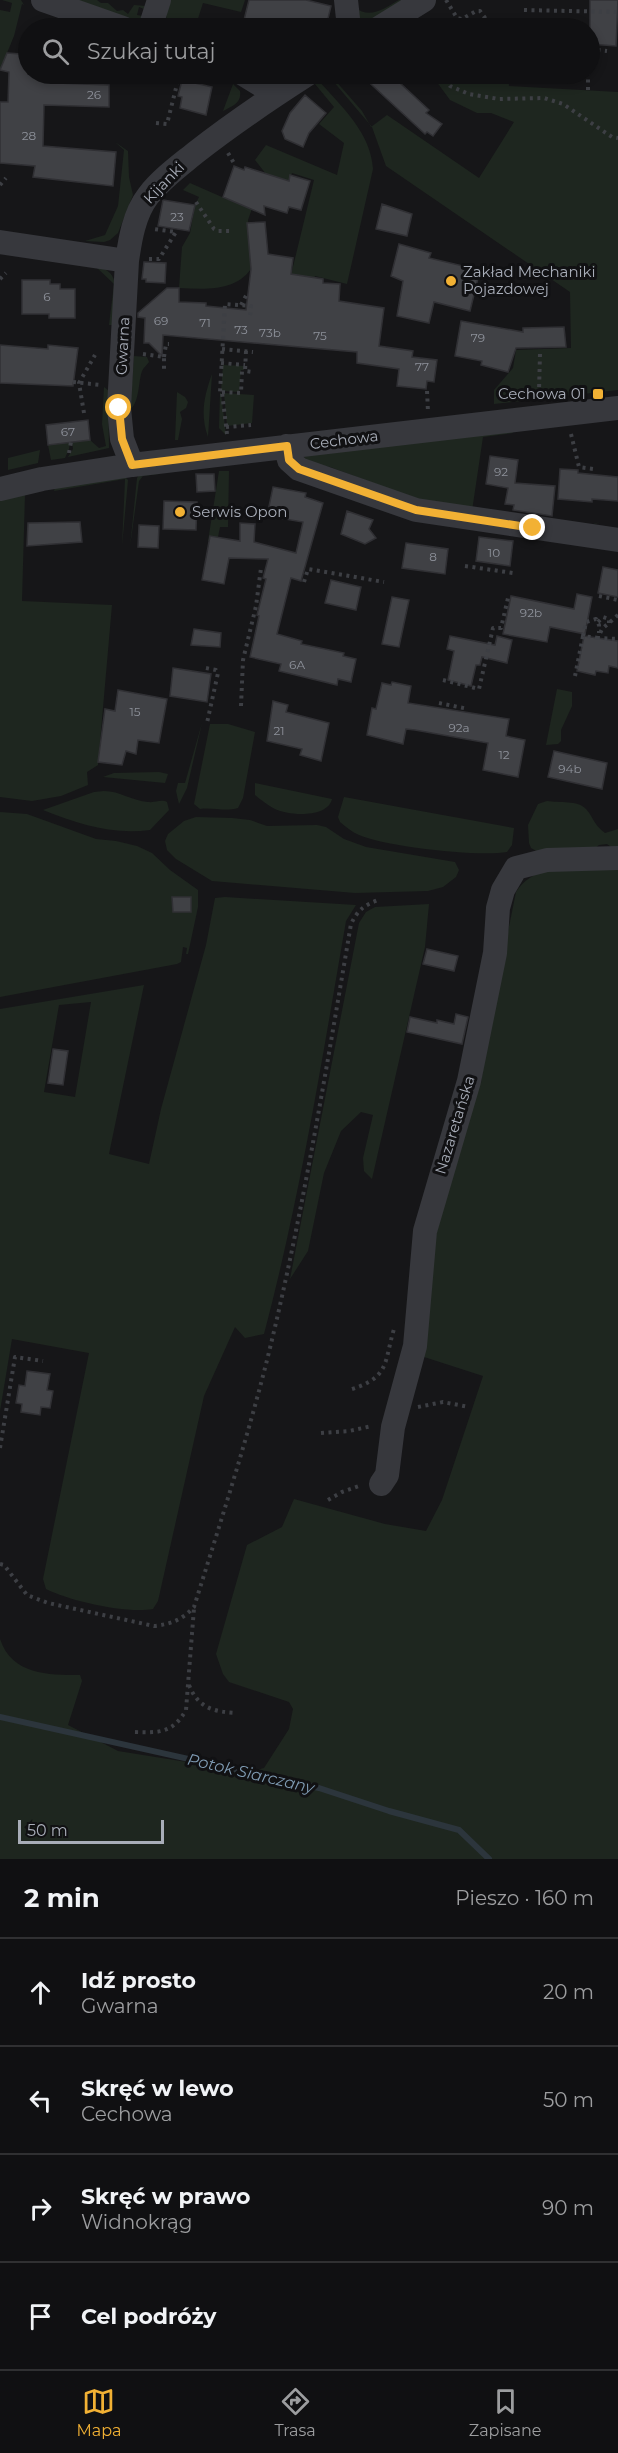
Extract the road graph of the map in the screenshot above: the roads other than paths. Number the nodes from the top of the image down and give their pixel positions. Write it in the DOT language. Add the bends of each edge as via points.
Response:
graph roads {
  1 [pos="43,0"];
  2 [pos="159,0"];
  3 [pos="346,0"];
  4 [pos="424,0"];
  5 [pos="94,18"];
  6 [pos="153,18"];
  7 [pos="348,18"];
  8 [pos="395,18"];
  9 [pos="260,84"];
  10 [pos="292,84"];
  11 [pos="276,94"];
  12 [pos="0,242"];
  13 [pos="138,260"];
  14 [pos="618,408"];
  15 [pos="287,446"];
  16 [pos="132,465"];
  17 [pos="0,489"];
  18 [pos="618,540"];
  19 [pos="618,858"];
  20 [pos="381,1484"];
  1 -- 5 [label="street"];
  2 -- 6 [label="street"];
  3 -- 7 [label="street"];
  4 -- 8 [label="street"];
  9 -- 11 [label="street"];
  10 -- 11 [label="street, Kijanki"];
  11 -- 13 [label="street, Kijanki" via="232,123 168,174 147,196 135,222"];
  12 -- 13 [label="street"];
  13 -- 16 [label="street, Gwarna" via="119,408 122,439"];
  14 -- 15 [label="street, Cechowa"];
  15 -- 16 [label="street, Cechowa"];
  15 -- 18 [label="street" via="289,460 299,469 416,510"];
  16 -- 17 [label="street, Cechowa" via="42,478"];
  19 -- 20 [label="street, Nazaretańska" via="547,860 516,868 503,890 495,953 469,1081 425,1231 415,1346 393,1428 387,1475"];
}
